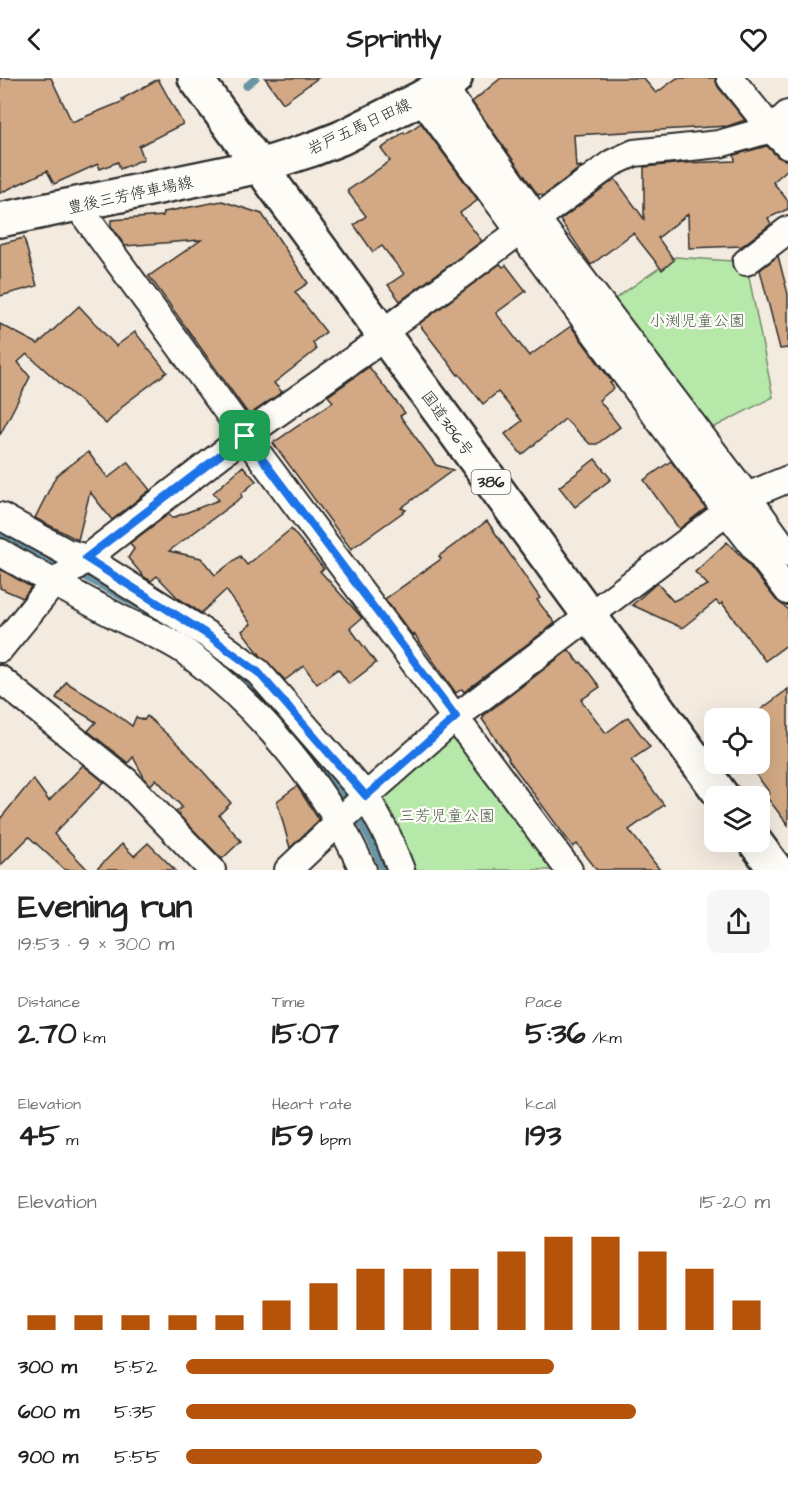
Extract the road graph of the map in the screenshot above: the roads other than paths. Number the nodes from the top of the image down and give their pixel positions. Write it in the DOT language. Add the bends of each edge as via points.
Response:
graph roads {
  1 [pos="195,78"];
  2 [pos="730,78"];
  3 [pos="440,87"];
  4 [pos="782,130"];
  5 [pos="260,166"];
  6 [pos="77,205"];
  7 [pos="0,220"];
  8 [pos="527,225"];
  9 [pos="788,230"];
  10 [pos="746,262"];
  11 [pos="384,335"];
  12 [pos="245,436"];
  13 [pos="788,479"];
  14 [pos="747,496"];
  15 [pos="727,512"];
  16 [pos="0,516"];
  17 [pos="0,552"];
  18 [pos="788,553"];
  19 [pos="86,558"];
  20 [pos="53,584"];
  21 [pos="788,591"];
  22 [pos="589,616"];
  23 [pos="0,649"];
  24 [pos="0,680"];
  25 [pos="456,717"];
  26 [pos="715,786"];
  27 [pos="366,796"];
  28 [pos="338,823"];
  29 [pos="762,852"];
  30 [pos="212,870"];
  31 [pos="288,870"];
  32 [pos="363,870"];
  33 [pos="401,870"];
  34 [pos="569,870"];
  35 [pos="776,870"];
  1 -- 5 [label="main road, 国道386号 / 386"];
  2 -- 4 [label="street"];
  3 -- 5 [label="main road, 岩戸五馬日田線" via="341,138"];
  3 -- 8 [label="street" via="452,99"];
  4 -- 8 [label="street" via="719,144 633,153 612,163"];
  5 -- 6 [label="main road, 豊後三芳停車場線"];
  5 -- 11 [label="main road, 国道386号 / 386"];
  6 -- 7 [label="main road, 豊後三芳停車場線"];
  6 -- 12 [label="street"];
  8 -- 11 [label="street"];
  8 -- 14 [label="street"];
  8 -- 15 [label="street"];
  9 -- 10 [label="street"];
  11 -- 12 [label="street"];
  11 -- 22 [label="main road, 国道386号 / 386"];
  12 -- 19 [label="street"];
  12 -- 25 [label="street"];
  13 -- 14 [label="street"];
  14 -- 15 [label="street"];
  14 -- 18 [label="street"];
  15 -- 21 [label="street"];
  15 -- 22 [label="street"];
  16 -- 19 [label="street" via="66,552"];
  17 -- 20 [label="street"];
  19 -- 20 [label="street"];
  19 -- 27 [label="street" via="208,635 258,672"];
  20 -- 23 [label="street"];
  20 -- 28 [label="street" via="184,650 248,705 308,776"];
  22 -- 25 [label="street"];
  22 -- 26 [label="main road, 国道386号 / 386"];
  24 -- 30 [label="street" via="126,781"];
  25 -- 27 [label="street"];
  25 -- 34 [label="street"];
  27 -- 28 [label="street"];
  27 -- 33 [label="street"];
  28 -- 31 [label="street"];
  28 -- 32 [label="street"];
  29 -- 35 [label="main road"];
}
